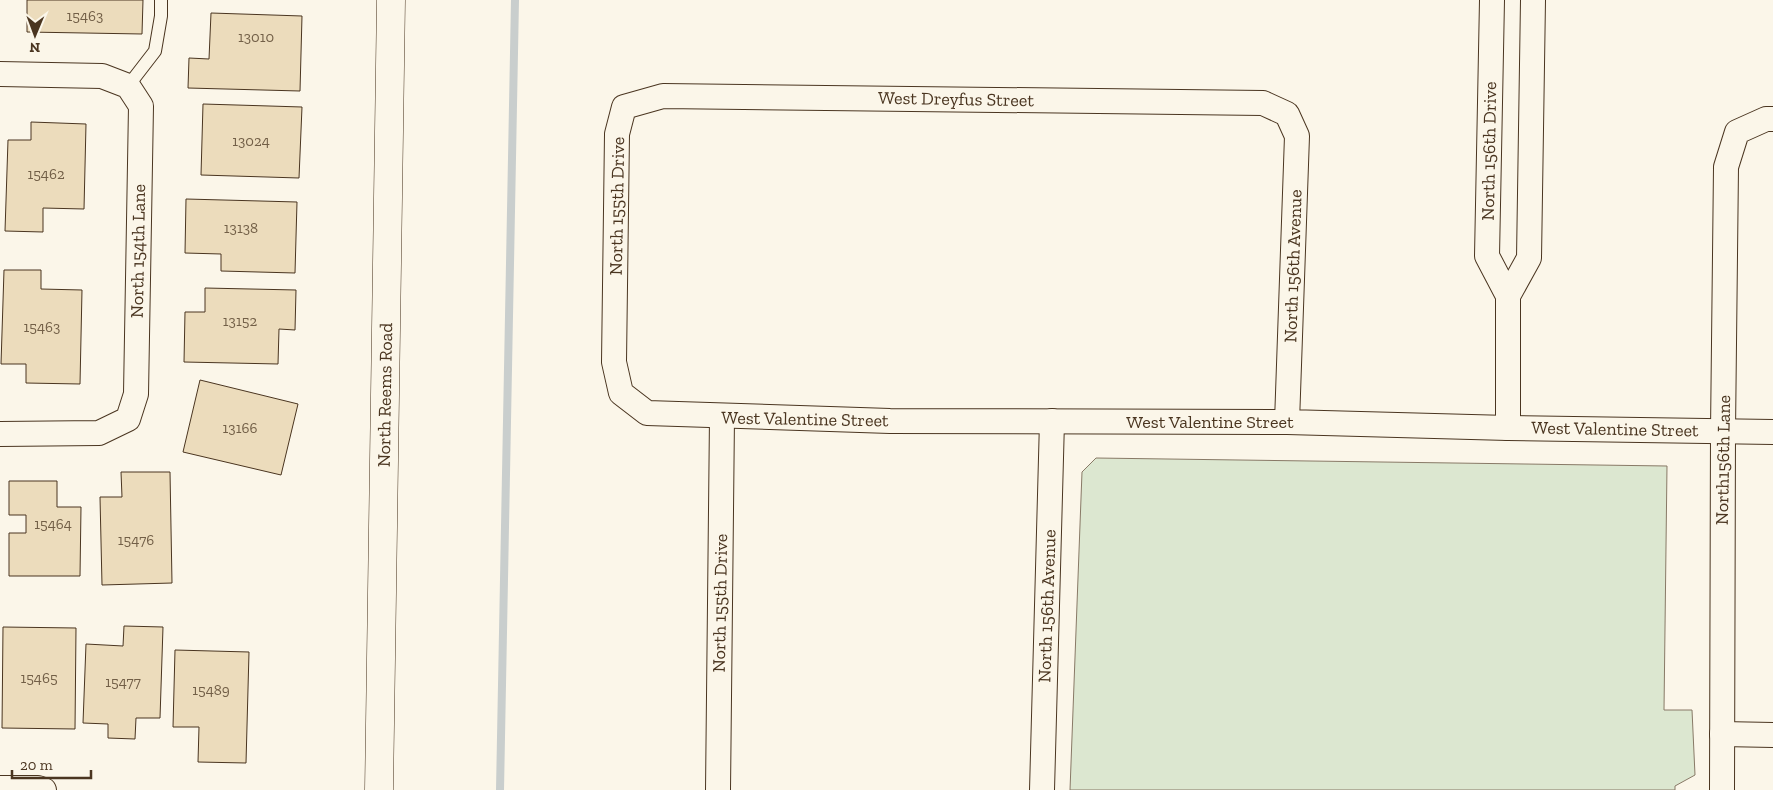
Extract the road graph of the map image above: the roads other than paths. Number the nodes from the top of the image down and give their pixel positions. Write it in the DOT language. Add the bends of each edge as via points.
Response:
graph roads {
  1 [pos="161,0"];
  2 [pos="391,0"];
  3 [pos="1492,0"];
  4 [pos="1533,0"];
  5 [pos="0,74"];
  6 [pos="128,86"];
  7 [pos="624,107"];
  8 [pos="1286,114"];
  9 [pos="1773,119"];
  10 [pos="1508,296"];
  11 [pos="647,413"];
  12 [pos="722,417"];
  13 [pos="1052,421"];
  14 [pos="1287,422"];
  15 [pos="1508,428"];
  16 [pos="1723,431"];
  17 [pos="1773,432"];
  18 [pos="0,434"];
  19 [pos="1722,734"];
  20 [pos="1773,735"];
  21 [pos="0,788"];
  22 [pos="44,790"];
  23 [pos="379,790"];
  24 [pos="718,790"];
  25 [pos="1042,790"];
  26 [pos="1722,790"];
  1 -- 6 [label="lane" via="155,51"];
  2 -- 23 [label="main road, North Reems Road"];
  3 -- 10 [label="street, North 156th Drive" via="1487,256"];
  4 -- 10 [label="street, North 156th Drive" via="1528,258"];
  5 -- 6 [label="street" via="102,76"];
  6 -- 18 [label="street, North 154th Lane" via="141,106 136,394 128,418 99,433"];
  7 -- 8 [label="street, West Dreyfus Street" via="663,96 1263,103"];
  7 -- 11 [label="street, North 155th Drive" via="616,134 614,362 621,393"];
  8 -- 14 [label="street, North 156th Avenue" via="1297,136"];
  9 -- 16 [label="street, North156th Lane" via="1737,132 1726,167"];
  10 -- 15 [label="street, North 156th Drive"];
  11 -- 12 [label="street, West Valentine Street"];
  12 -- 13 [label="street, West Valentine Street"];
  12 -- 24 [label="street, North 155th Drive"];
  13 -- 14 [label="street, West Valentine Street"];
  13 -- 25 [label="street, North 156th Avenue"];
  14 -- 15 [label="street, West Valentine Street"];
  15 -- 16 [label="street, West Valentine Street"];
  16 -- 17 [label="street, West Valentine Street"];
  16 -- 19 [label="street, North156th Lane"];
  19 -- 20 [label="street"];
  19 -- 26 [label="street, North156th Lane"];
  21 -- 22 [label="street"];
}
